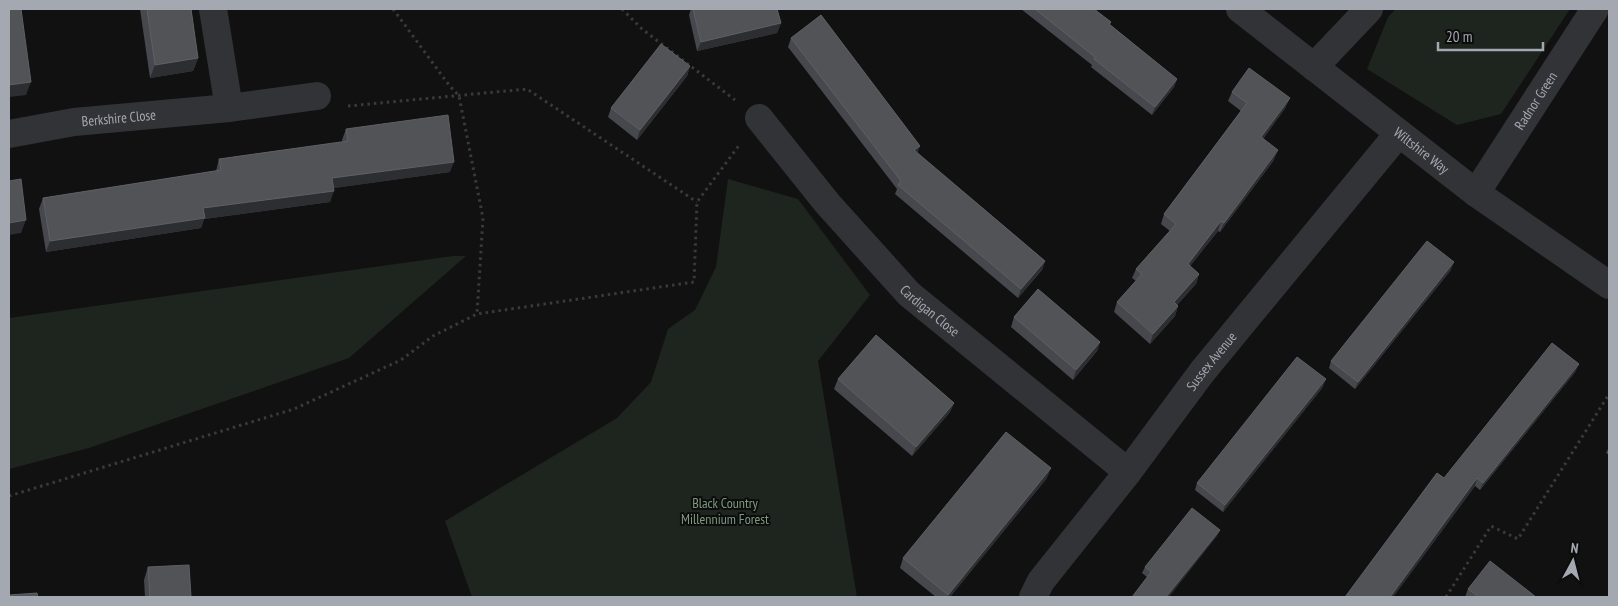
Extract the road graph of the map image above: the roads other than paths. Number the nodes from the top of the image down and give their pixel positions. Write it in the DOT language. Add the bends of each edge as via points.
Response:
graph roads {
  1 [pos="213,9"];
  2 [pos="1240,9"];
  3 [pos="1369,9"];
  4 [pos="1595,9"];
  5 [pos="1314,67"];
  6 [pos="317,96"];
  7 [pos="229,108"];
  8 [pos="759,118"];
  9 [pos="1399,133"];
  10 [pos="9,134"];
  11 [pos="1476,193"];
  12 [pos="1609,285"];
  13 [pos="1128,472"];
  14 [pos="1033,597"];
  1 -- 7 [label="street"];
  2 -- 5 [label="street, Wiltshire Way"];
  3 -- 5 [label="street"];
  4 -- 11 [label="street, Radnor Green"];
  5 -- 9 [label="street, Wiltshire Way"];
  6 -- 7 [label="street, Berkshire Close"];
  7 -- 10 [label="street, Berkshire Close" via="74,122"];
  8 -- 13 [label="street, Cardigan Close" via="827,203 909,294"];
  9 -- 11 [label="street, Wiltshire Way"];
  9 -- 13 [label="street, Sussex Avenue" via="1202,372"];
  11 -- 12 [label="street, Wiltshire Way"];
  13 -- 14 [label="street, Sussex Avenue" via="1042,581"];
}
